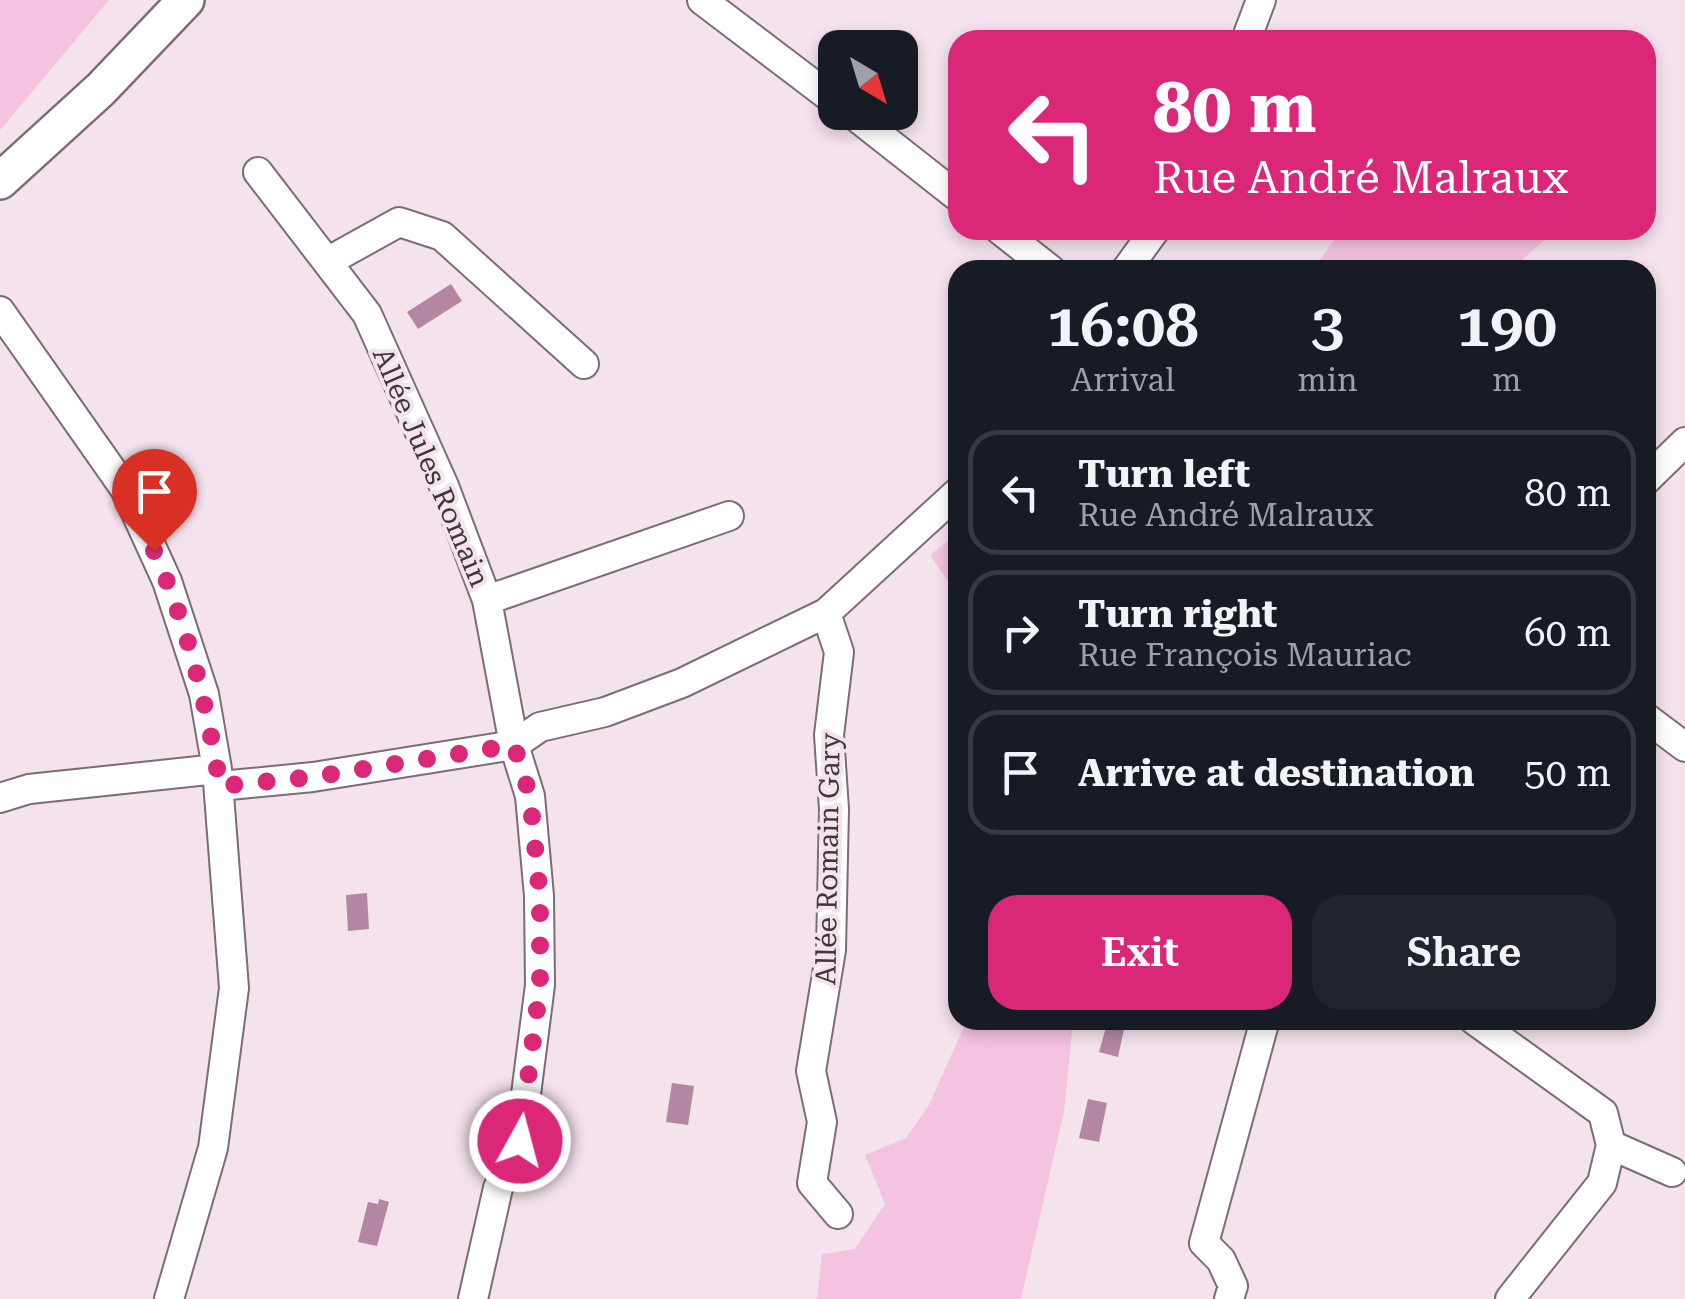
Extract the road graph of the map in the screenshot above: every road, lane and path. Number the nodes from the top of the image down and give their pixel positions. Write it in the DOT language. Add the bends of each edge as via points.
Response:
graph roads {
  1 [pos="186,0"];
  2 [pos="702,0"];
  3 [pos="1261,0"];
  4 [pos="1250,30"];
  5 [pos="818,88"];
  6 [pos="873,130"];
  7 [pos="258,172"];
  8 [pos="0,181"];
  9 [pos="948,189"];
  10 [pos="1013,240"];
  11 [pos="1038,260"];
  12 [pos="326,262"];
  13 [pos="0,311"];
  14 [pos="584,364"];
  15 [pos="1685,442"];
  16 [pos="1656,470"];
  17 [pos="948,501"];
  18 [pos="729,516"];
  19 [pos="487,600"];
  20 [pos="826,613"];
  21 [pos="1656,726"];
  22 [pos="514,745"];
  23 [pos="1685,748"];
  24 [pos="218,778"];
  25 [pos="0,798"];
  26 [pos="1262,1030"];
  27 [pos="1488,1030"];
  28 [pos="1612,1145"];
  29 [pos="1672,1172"];
  30 [pos="838,1214"];
  31 [pos="169,1299"];
  32 [pos="473,1299"];
  33 [pos="1229,1299"];
  34 [pos="1510,1299"];
  1 -- 8 [label="street"];
  2 -- 5 [label="street"];
  3 -- 4 [label="street"];
  6 -- 9 [label="street"];
  7 -- 12 [label="street, Allée Jules Romain"];
  10 -- 11 [label="street"];
  12 -- 14 [label="street" via="398,222 442,236"];
  12 -- 19 [label="street, Allée Jules Romain" via="367,314"];
  13 -- 24 [label="street" via="125,489 168,582 204,694"];
  15 -- 16 [label="street"];
  17 -- 20 [label="street"];
  18 -- 19 [label="street"];
  19 -- 22 [label="street, Allée Jules Romain"];
  20 -- 22 [label="street" via="682,683 540,727"];
  20 -- 30 [label="street, Allée Romain Gary" via="839,652 829,735 830,950 811,1072 822,1122 812,1183"];
  21 -- 23 [label="street"];
  22 -- 24 [label="street" via="313,777"];
  22 -- 32 [label="street, Allée Jules Romain" via="530,796 540,986 520,1141 498,1188"];
  24 -- 25 [label="street" via="29,789"];
  24 -- 31 [label="street" via="234,988 213,1148"];
  26 -- 33 [label="street" via="1204,1243 1233,1286"];
  27 -- 28 [label="street" via="1603,1112"];
  28 -- 29 [label="street"];
  28 -- 34 [label="street" via="1602,1183"];
}
